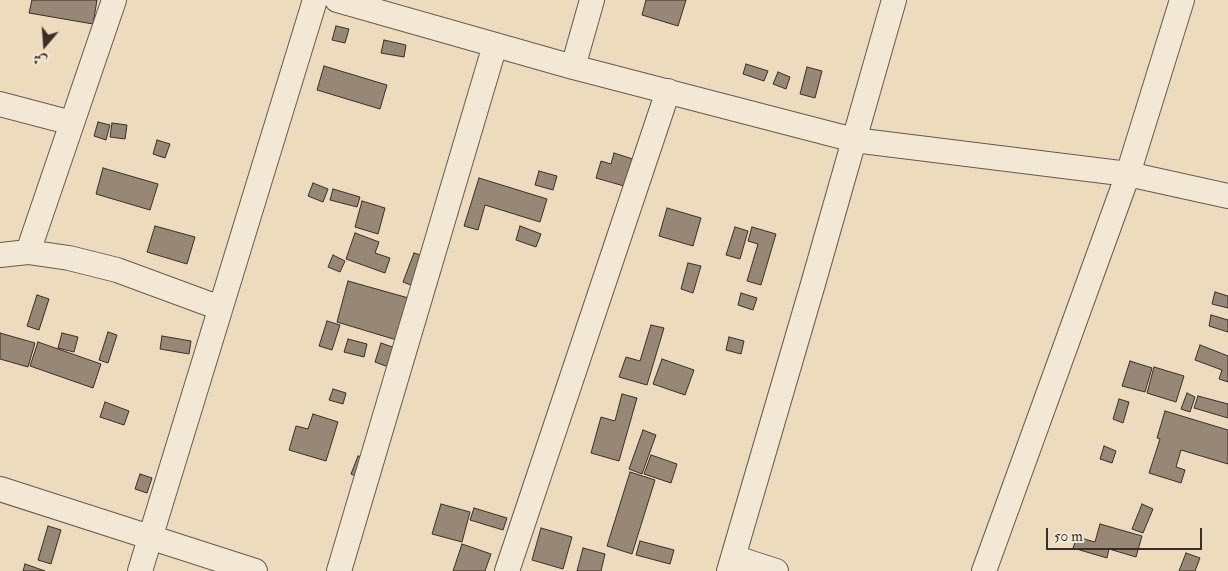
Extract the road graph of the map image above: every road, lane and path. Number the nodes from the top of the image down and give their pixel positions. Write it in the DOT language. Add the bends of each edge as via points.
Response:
graph roads {
  1 [pos="114,0"];
  2 [pos="315,0"];
  3 [pos="336,0"];
  4 [pos="592,0"];
  5 [pos="894,0"];
  6 [pos="1182,0"];
  7 [pos="495,45"];
  8 [pos="573,67"];
  9 [pos="668,91"];
  10 [pos="0,104"];
  11 [pos="72,123"];
  12 [pos="854,140"];
  13 [pos="1128,174"];
  14 [pos="1228,196"];
  15 [pos="28,252"];
  16 [pos="0,255"];
  17 [pos="220,308"];
  18 [pos="0,489"];
  19 [pos="150,537"];
  20 [pos="731,564"];
  21 [pos="140,571"];
  22 [pos="255,571"];
  23 [pos="339,571"];
  24 [pos="507,571"];
  25 [pos="776,571"];
  26 [pos="984,571"];
  1 -- 11 [label="street"];
  2 -- 17 [label="street"];
  3 -- 7 [label="street"];
  4 -- 8 [label="street"];
  5 -- 12 [label="street"];
  6 -- 13 [label="street"];
  7 -- 8 [label="street"];
  7 -- 23 [label="street"];
  8 -- 9 [label="street"];
  9 -- 12 [label="street"];
  9 -- 24 [label="street"];
  10 -- 11 [label="street"];
  11 -- 15 [label="street"];
  12 -- 13 [label="street"];
  12 -- 20 [label="street"];
  13 -- 14 [label="street"];
  13 -- 26 [label="street"];
  15 -- 16 [label="street"];
  15 -- 17 [label="street" via="117,270"];
  17 -- 19 [label="street"];
  18 -- 19 [label="street"];
  19 -- 21 [label="street"];
  19 -- 22 [label="street"];
  20 -- 25 [label="street"];
}
